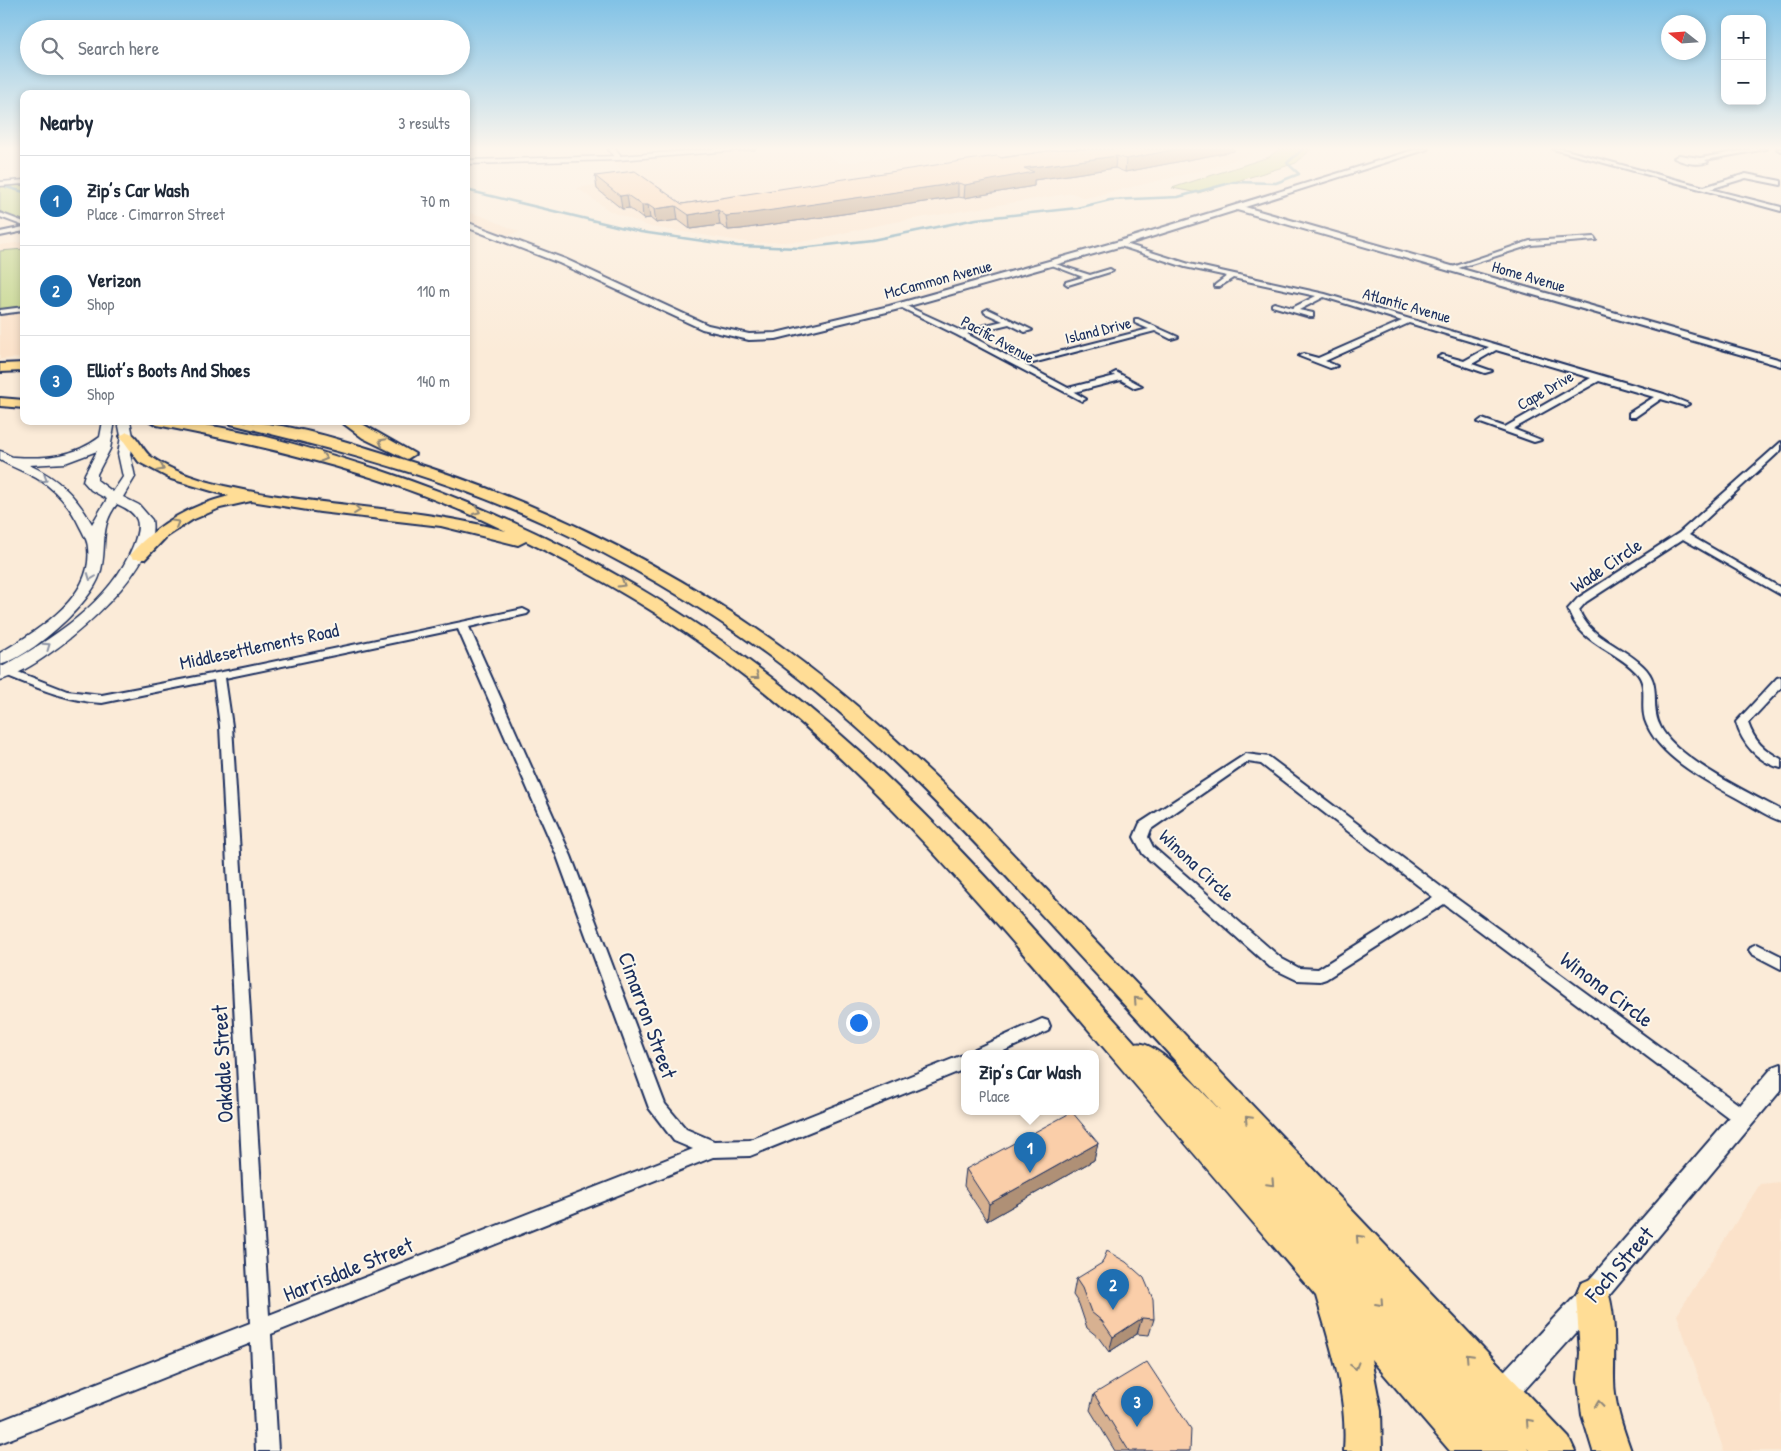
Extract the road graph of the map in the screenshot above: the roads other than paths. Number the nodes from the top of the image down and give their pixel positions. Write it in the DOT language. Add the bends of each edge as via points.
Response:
graph roads {
  1 [pos="5,217"];
  2 [pos="1211,217"];
  3 [pos="1270,217"];
  4 [pos="20,222"];
  5 [pos="470,225"];
  6 [pos="20,230"];
  7 [pos="0,234"];
  8 [pos="1594,240"];
  9 [pos="1119,244"];
  10 [pos="1051,264"];
  11 [pos="1450,269"];
  12 [pos="1110,271"];
  13 [pos="1233,276"];
  14 [pos="1091,277"];
  15 [pos="1068,284"];
  16 [pos="1216,286"];
  17 [pos="1323,295"];
  18 [pos="900,305"];
  19 [pos="1274,305"];
  20 [pos="20,310"];
  21 [pos="1293,310"];
  22 [pos="0,312"];
  23 [pos="988,312"];
  24 [pos="1310,315"];
  25 [pos="1411,320"];
  26 [pos="1010,321"];
  27 [pos="1138,321"];
  28 [pos="1156,329"];
  29 [pos="1028,330"];
  30 [pos="960,333"];
  31 [pos="1174,337"];
  32 [pos="1498,346"];
  33 [pos="1303,356"];
  34 [pos="1442,357"];
  35 [pos="1318,361"];
  36 [pos="1781,363"];
  37 [pos="1465,364"];
  38 [pos="1017,365"];
  39 [pos="1332,366"];
  40 [pos="20,367"];
  41 [pos="0,368"];
  42 [pos="1488,371"];
  43 [pos="1111,372"];
  44 [pos="1122,377"];
  45 [pos="1599,377"];
  46 [pos="1138,386"];
  47 [pos="0,390"];
  48 [pos="1067,391"];
  49 [pos="20,392"];
  50 [pos="1661,396"];
  51 [pos="1082,399"];
  52 [pos="0,402"];
  53 [pos="20,404"];
  54 [pos="1685,404"];
  55 [pos="1632,415"];
  56 [pos="1482,422"];
  57 [pos="109,425"];
  58 [pos="177,425"];
  59 [pos="253,425"];
  60 [pos="353,425"];
  61 [pos="126,429"];
  62 [pos="1506,430"];
  63 [pos="108,438"];
  64 [pos="1537,440"];
  65 [pos="1781,445"];
  66 [pos="1,455"];
  67 [pos="456,480"];
  68 [pos="257,498"];
  69 [pos="114,499"];
  70 [pos="1682,535"];
  71 [pos="96,547"];
  72 [pos="139,555"];
  73 [pos="601,570"];
  74 [pos="1781,592"];
  75 [pos="523,612"];
  76 [pos="462,626"];
  77 [pos="2,669"];
  78 [pos="218,675"];
  79 [pos="1781,681"];
  80 [pos="1781,764"];
  81 [pos="1781,816"];
  82 [pos="1444,897"];
  83 [pos="1757,950"];
  84 [pos="1781,963"];
  85 [pos="1042,1026"];
  86 [pos="1107,1032"];
  87 [pos="990,1050"];
  88 [pos="961,1063"];
  89 [pos="1781,1074"];
  90 [pos="1743,1118"];
  91 [pos="713,1149"];
  92 [pos="1330,1286"];
  93 [pos="1593,1295"];
  94 [pos="260,1329"];
  95 [pos="1476,1428"];
  96 [pos="0,1432"];
  97 [pos="267,1451"];
  98 [pos="1363,1451"];
  99 [pos="1510,1451"];
  100 [pos="1556,1451"];
  101 [pos="1612,1451"];
  1 -- 4 [label="street"];
  2 -- 9 [label="street, McCammon Avenue"];
  3 -- 11 [label="street, Home Avenue"];
  5 -- 18 [label="street, McCammon Avenue" via="507,238 681,317 727,334 762,337 794,334"];
  6 -- 7 [label="street"];
  8 -- 11 [label="street" via="1530,243"];
  9 -- 10 [label="street, McCammon Avenue"];
  9 -- 13 [label="street, Atlantic Avenue" via="1169,261"];
  10 -- 14 [label="street"];
  10 -- 18 [label="street, McCammon Avenue"];
  11 -- 36 [label="street, Home Avenue"];
  12 -- 14 [label="street"];
  13 -- 16 [label="street"];
  13 -- 17 [label="street, Atlantic Avenue"];
  14 -- 15 [label="street"];
  17 -- 21 [label="street"];
  17 -- 25 [label="street, Atlantic Avenue"];
  18 -- 30 [label="street, Pacific Avenue"];
  19 -- 21 [label="street"];
  20 -- 22 [label="street"];
  21 -- 24 [label="street"];
  23 -- 26 [label="street"];
  25 -- 32 [label="street, Atlantic Avenue"];
  25 -- 35 [label="street"];
  26 -- 29 [label="street"];
  26 -- 30 [label="street"];
  27 -- 28 [label="street, Island Drive"];
  28 -- 31 [label="street, Island Drive"];
  28 -- 38 [label="street, Island Drive"];
  30 -- 38 [label="street, Pacific Avenue"];
  32 -- 37 [label="street"];
  32 -- 45 [label="street, Atlantic Avenue"];
  33 -- 35 [label="street"];
  34 -- 37 [label="street"];
  35 -- 39 [label="street"];
  37 -- 42 [label="street"];
  38 -- 48 [label="street, Pacific Avenue"];
  40 -- 41 [label="highway"];
  43 -- 44 [label="street"];
  44 -- 46 [label="street"];
  44 -- 48 [label="street"];
  45 -- 50 [label="street, Atlantic Avenue"];
  45 -- 62 [label="street, Cape Drive"];
  47 -- 49 [label="highway"];
  48 -- 51 [label="street, Pacific Avenue"];
  50 -- 54 [label="street, Atlantic Avenue"];
  50 -- 55 [label="street"];
  52 -- 53 [label="highway"];
  56 -- 62 [label="street"];
  57 -- 63 [label="main road"];
  58 -- 73 [label="highway, one-way" via="298,451 437,494"];
  59 -- 67 [label="highway" via="351,448"];
  67 -- 60 [label="highway, one-way"];
  61 -- 68 [label="highway, one-way" via="130,446 138,455 169,472 209,487"];
  61 -- 69 [label="main road" via="124,454 129,477"];
  62 -- 64 [label="street"];
  63 -- 66 [label="main road" via="81,454 52,461 28,462"];
  63 -- 69 [label="main road" via="90,481"];
  65 -- 70 [label="street, Wade Circle"];
  66 -- 71 [label="main road, one-way" via="41,476 66,496 83,516"];
  95 -- 67 [label="highway, one-way" via="1019,873 915,769 860,720 766,645 721,614 630,559 557,522"];
  72 -- 68 [label="highway, one-way" via="157,535 201,510 225,502"];
  68 -- 73 [label="highway, one-way" via="440,521 501,535"];
  69 -- 71 [label="main road" via="98,524"];
  69 -- 72 [label="main road" via="132,506 146,521"];
  70 -- 74 [label="street"];
  70 -- 81 [label="street, Wade Circle" via="1582,600 1573,609 1574,616 1597,639 1647,678 1650,720 1658,736 1683,758"];
  71 -- 77 [label="main road, one-way" via="96,564 81,595"];
  77 -- 72 [label="main road, one-way" via="53,642 93,609 128,573"];
  73 -- 86 [label="highway, one-way" via="673,614 815,723 924,828"];
  75 -- 76 [label="street, Middlesettlements Road"];
  76 -- 78 [label="street, Middlesettlements Road"];
  76 -- 91 [label="street, Cimarron Street" via="564,856 658,1108 680,1135"];
  77 -- 78 [label="street, Middlesettlements Road" via="85,700"];
  78 -- 94 [label="street, Oakdale Street" via="226,726"];
  79 -- 80 [label="street" via="1742,722 1746,739"];
  82 -- 82 [label="street, Winona Circle" via="1264,760 1246,758 1145,826 1141,837 1148,850 1276,962 1297,974 1320,975"];
  82 -- 90 [label="street, Winona Circle"];
  83 -- 84 [label="street"];
  85 -- 87 [label="street"];
  86 -- 92 [label="highway"];
  86 -- 95 [label="highway, one-way" via="1157,1067 1316,1231 1432,1362"];
  88 -- 91 [label="street, Cimarron Street" via="750,1148"];
  89 -- 90 [label="street, Foch Street"];
  90 -- 93 [label="street, Foch Street"];
  91 -- 94 [label="street, Harrisdale Street"];
  92 -- 95 [label="highway"];
  92 -- 98 [label="highway, one-way" via="1360,1383 1365,1436"];
  93 -- 95 [label="street, Foch Street"];
  101 -- 93 [label="highway, one-way" via="1600,1415"];
  94 -- 96 [label="street, Harrisdale Street"];
  94 -- 97 [label="street, Oakdale Street"];
  95 -- 99 [label="highway"];
  100 -- 95 [label="highway, one-way"];
}
